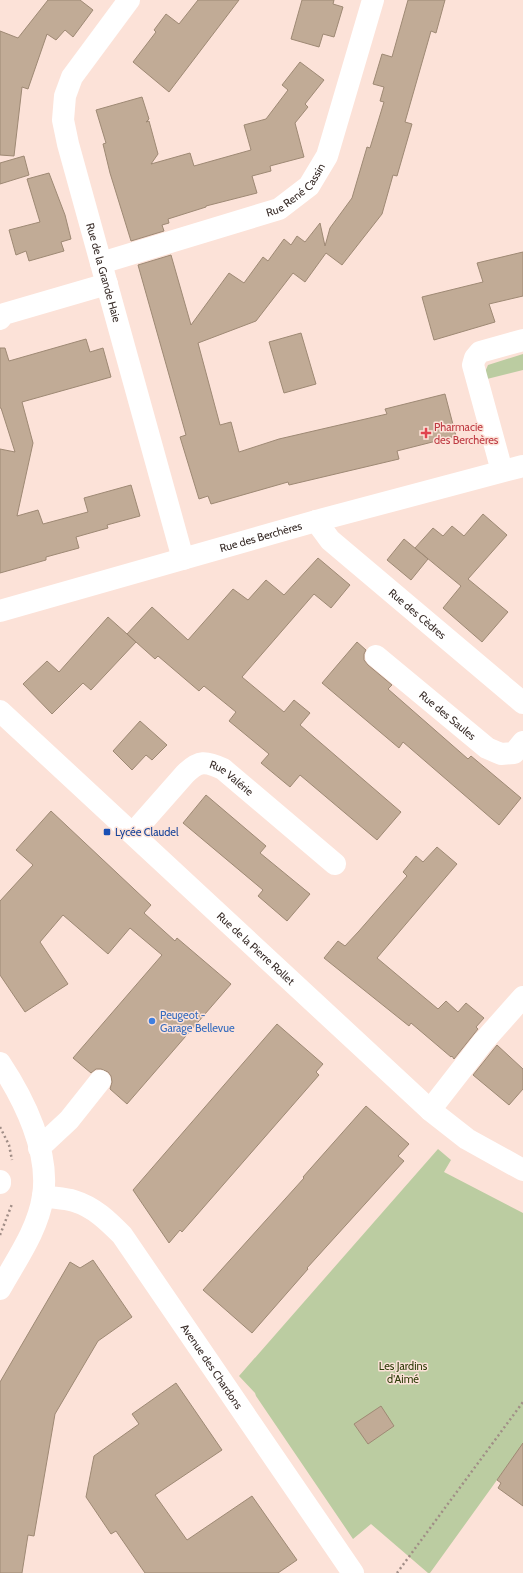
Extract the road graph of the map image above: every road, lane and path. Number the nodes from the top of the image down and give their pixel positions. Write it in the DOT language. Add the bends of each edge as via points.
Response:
graph roads {
  1 [pos="129,0"];
  2 [pos="374,0"];
  3 [pos="101,263"];
  4 [pos="101,286"];
  5 [pos="0,319"];
  6 [pos="523,340"];
  7 [pos="523,466"];
  8 [pos="502,471"];
  9 [pos="316,521"];
  10 [pos="183,560"];
  11 [pos="0,612"];
  12 [pos="376,656"];
  13 [pos="523,703"];
  14 [pos="0,711"];
  15 [pos="523,742"];
  16 [pos="133,833"];
  17 [pos="335,864"];
  18 [pos="523,997"];
  19 [pos="0,1063"];
  20 [pos="100,1081"];
  21 [pos="430,1110"];
  22 [pos="39,1148"];
  23 [pos="523,1170"];
  24 [pos="43,1196"];
  25 [pos="0,1289"];
  26 [pos="523,1402"];
  27 [pos="353,1573"];
  28 [pos="396,1573"];
  1 -- 3 [label="street, Rue de la Grande Haie" via="72,77 65,96 64,120 68,144"];
  2 -- 3 [label="street, Rue René Cassin" via="327,156 309,186 279,209"];
  3 -- 4 [label="street, Rue de la Grande Haie"];
  4 -- 5 [label="street" via="4,314"];
  4 -- 10 [label="street, Rue de la Grande Haie"];
  6 -- 8 [label="street" via="480,352 473,365"];
  7 -- 8 [label="street, Rue des Berchères"];
  8 -- 9 [label="street, Rue des Berchères"];
  9 -- 10 [label="street, Rue des Berchères"];
  9 -- 13 [label="street, Rue des Cèdres" via="330,540"];
  10 -- 11 [label="street, Rue des Berchères"];
  12 -- 15 [label="street, Rue des Saules" via="487,748 501,754 514,753"];
  14 -- 16 [label="street, Rue de la Pierre Rollet"];
  16 -- 17 [label="street, Rue Valérie" via="185,774 193,766 203,762 223,769"];
  16 -- 21 [label="street, Rue de la Pierre Rollet"];
  18 -- 21 [label="street" via="483,1042"];
  19 -- 22 [label="street" via="30,1117"];
  20 -- 22 [label="street" via="69,1120"];
  21 -- 23 [label="street, Rue de la Pierre Rollet" via="467,1139"];
  22 -- 24 [label="street" via="45,1174"];
  24 -- 25 [label="street" via="30,1235"];
  24 -- 27 [label="street, Avenue des Chardons" via="82,1205 98,1213 122,1235"];
  26 -- 28 [label="path"];
}
